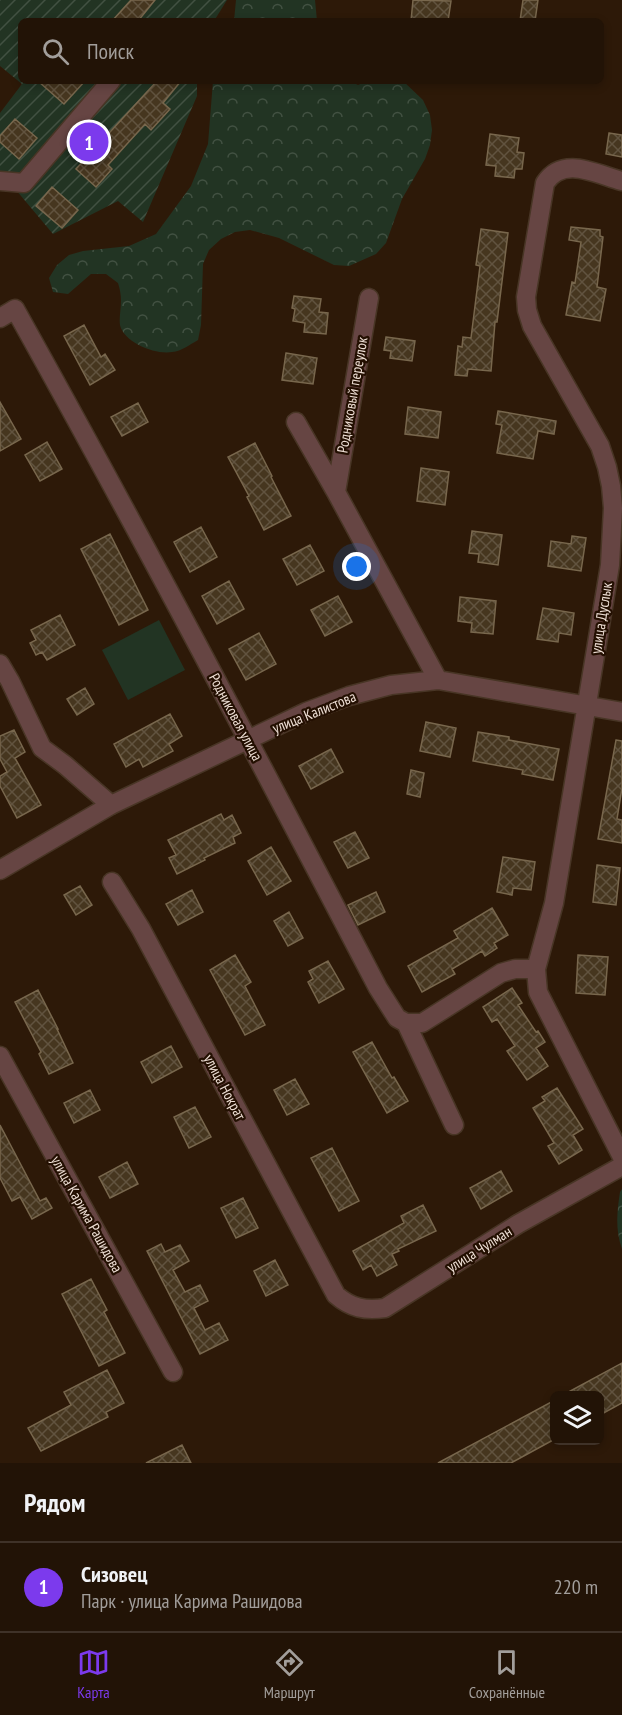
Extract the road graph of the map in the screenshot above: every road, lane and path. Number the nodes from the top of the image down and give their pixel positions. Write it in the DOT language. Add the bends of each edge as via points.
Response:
graph roads {
  1 [pos="108,84"];
  2 [pos="0,181"];
  3 [pos="622,181"];
  4 [pos="369,298"];
  5 [pos="7,313"];
  6 [pos="296,422"];
  7 [pos="336,492"];
  8 [pos="0,664"];
  9 [pos="438,680"];
  10 [pos="587,707"];
  11 [pos="622,712"];
  12 [pos="249,740"];
  13 [pos="111,805"];
  14 [pos="0,870"];
  15 [pos="112,882"];
  16 [pos="536,969"];
  17 [pos="406,1023"];
  18 [pos="0,1056"];
  19 [pos="454,1125"];
  20 [pos="622,1157"];
  21 [pos="622,1166"];
  22 [pos="336,1294"];
  23 [pos="173,1372"];
  1 -- 2 [label="street" via="24,183"];
  3 -- 10 [label="street, улица Дуслык" via="568,167 549,177 526,297 532,326 600,446 607,466 613,508 610,565"];
  4 -- 7 [label="street, Родниковый переулок"];
  5 -- 12 [label="street, Родниковая улица" via="91,446"];
  6 -- 7 [label="street, Родниковый переулок"];
  7 -- 9 [label="street, Родниковый переулок"];
  8 -- 13 [label="street" via="42,748"];
  9 -- 10 [label="street, улица Калистова"];
  9 -- 12 [label="street, улица Калистова" via="391,685 349,696"];
  10 -- 11 [label="street, улица Калистова"];
  10 -- 16 [label="street, улица Дуслык" via="554,903"];
  12 -- 13 [label="street, улица Калистова"];
  12 -- 17 [label="street, Родниковая улица" via="378,988 397,1018"];
  13 -- 14 [label="street, улица Калистова"];
  15 -- 22 [label="street, улица Нократ" via="141,929"];
  16 -- 17 [label="street" via="501,973 422,1023"];
  16 -- 20 [label="street, улица Дуслык" via="538,992"];
  17 -- 19 [label="street, Родниковая улица"];
  18 -- 23 [label="street, улица Карима Рашидова"];
  21 -- 22 [label="street, улица Чулман" via="518,1224 385,1308 361,1309"];
}
